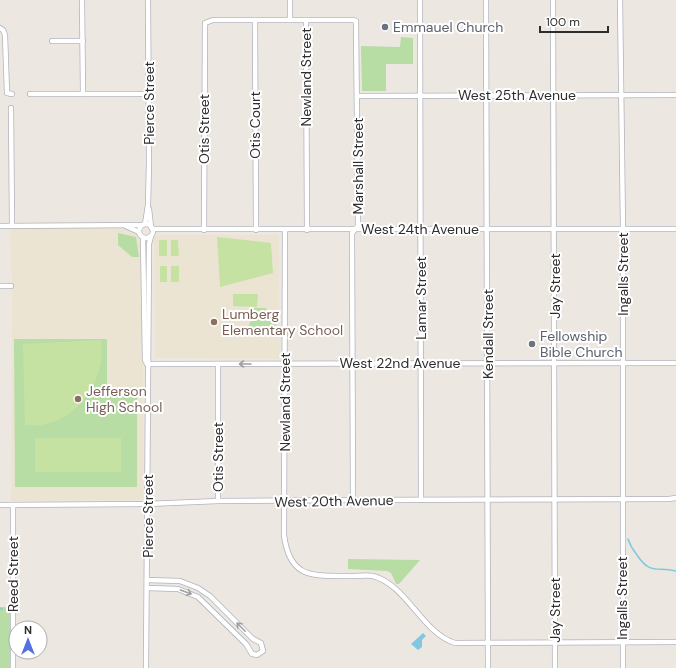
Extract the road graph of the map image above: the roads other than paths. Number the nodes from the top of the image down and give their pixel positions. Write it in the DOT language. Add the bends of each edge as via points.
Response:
graph roads {
  1 [pos="82,0"];
  2 [pos="148,0"];
  3 [pos="290,0"];
  4 [pos="420,0"];
  5 [pos="486,0"];
  6 [pos="553,0"];
  7 [pos="620,0"];
  8 [pos="255,20"];
  9 [pos="290,20"];
  10 [pos="306,20"];
  11 [pos="2,29"];
  12 [pos="52,41"];
  13 [pos="83,41"];
  14 [pos="9,93"];
  15 [pos="30,94"];
  16 [pos="83,94"];
  17 [pos="149,94"];
  18 [pos="486,95"];
  19 [pos="553,95"];
  20 [pos="621,95"];
  21 [pos="676,95"];
  22 [pos="358,96"];
  23 [pos="419,96"];
  24 [pos="11,108"];
  25 [pos="148,205"];
  26 [pos="144,225"];
  27 [pos="0,226"];
  28 [pos="12,226"];
  29 [pos="126,226"];
  30 [pos="555,228"];
  31 [pos="488,229"];
  32 [pos="623,229"];
  33 [pos="676,229"];
  34 [pos="204,230"];
  35 [pos="256,230"];
  36 [pos="285,230"];
  37 [pos="307,230"];
  38 [pos="354,230"];
  39 [pos="421,230"];
  40 [pos="139,232"];
  41 [pos="152,232"];
  42 [pos="143,238"];
  43 [pos="0,286"];
  44 [pos="11,286"];
  45 [pos="352,363"];
  46 [pos="421,363"];
  47 [pos="622,363"];
  48 [pos="676,363"];
  49 [pos="148,364"];
  50 [pos="218,364"];
  51 [pos="284,364"];
  52 [pos="488,364"];
  53 [pos="554,364"];
  54 [pos="676,498"];
  55 [pos="622,499"];
  56 [pos="669,499"];
  57 [pos="353,500"];
  58 [pos="421,500"];
  59 [pos="488,500"];
  60 [pos="555,500"];
  61 [pos="218,501"];
  62 [pos="285,501"];
  63 [pos="676,501"];
  64 [pos="0,504"];
  65 [pos="147,504"];
  66 [pos="13,505"];
  67 [pos="147,580"];
  68 [pos="147,588"];
  69 [pos="488,642"];
  70 [pos="555,642"];
  71 [pos="622,642"];
  72 [pos="676,642"];
  73 [pos="13,668"];
  74 [pos="146,668"];
  75 [pos="488,668"];
  76 [pos="555,668"];
  77 [pos="623,668"];
  1 -- 13 [label="street"];
  2 -- 17 [label="street, Pierce Street"];
  3 -- 9 [label="street, Newland Street"];
  4 -- 23 [label="street, Lamar Street"];
  5 -- 18 [label="street, Kendall Street"];
  6 -- 19 [label="street, Jay Street"];
  7 -- 20 [label="street, Ingalls Street"];
  8 -- 9 [label="street"];
  8 -- 34 [label="street, Otis Street" via="208,20 205,23"];
  8 -- 35 [label="street, Otis Court"];
  9 -- 10 [label="street"];
  10 -- 22 [label="street, Marshall Street" via="356,21"];
  10 -- 37 [label="street, Newland Street"];
  11 -- 14 [label="street" via="6,35"];
  12 -- 13 [label="street"];
  13 -- 16 [label="street"];
  15 -- 16 [label="street"];
  16 -- 17 [label="street"];
  17 -- 25 [label="street, Pierce Street"];
  18 -- 19 [label="street, West 25th Avenue"];
  18 -- 23 [label="street, West 25th Avenue"];
  18 -- 31 [label="street, Kendall Street"];
  19 -- 20 [label="street, West 25th Avenue"];
  19 -- 30 [label="street, Jay Street"];
  20 -- 21 [label="street, West 25th Avenue"];
  20 -- 32 [label="street, Ingalls Street"];
  22 -- 23 [label="street, West 25th Avenue"];
  22 -- 38 [label="street, Marshall Street" via="358,226"];
  23 -- 39 [label="street, Lamar Street"];
  24 -- 28 [label="street"];
  25 -- 26 [label="street, Pierce Street"];
  25 -- 41 [label="street, Pierce Street"];
  26 -- 29 [label="street"];
  26 -- 40 [label="street"];
  26 -- 41 [label="street"];
  27 -- 28 [label="street"];
  28 -- 29 [label="street"];
  29 -- 40 [label="street"];
  30 -- 31 [label="street, West 24th Avenue"];
  30 -- 32 [label="street, West 24th Avenue"];
  30 -- 53 [label="street, Jay Street"];
  31 -- 39 [label="street, West 24th Avenue"];
  31 -- 52 [label="street, Kendall Street"];
  32 -- 33 [label="street, West 24th Avenue"];
  32 -- 47 [label="street, Ingalls Street"];
  34 -- 35 [label="street, West 24th Avenue"];
  34 -- 41 [label="street, West 24th Avenue"];
  35 -- 36 [label="street, West 24th Avenue"];
  36 -- 37 [label="street, West 24th Avenue"];
  36 -- 51 [label="street, Newland Street"];
  37 -- 38 [label="street, West 24th Avenue"];
  38 -- 39 [label="street, West 24th Avenue"];
  38 -- 45 [label="street, Marshall Street"];
  39 -- 46 [label="street, Lamar Street"];
  40 -- 42 [label="street"];
  41 -- 42 [label="street" via="147,238"];
  41 -- 49 [label="street, Pierce Street" via="149,244"];
  42 -- 49 [label="street, Pierce Street" via="145,360"];
  43 -- 44 [label="street"];
  45 -- 46 [label="street, West 22nd Avenue"];
  45 -- 51 [label="street, West 22nd Avenue"];
  45 -- 57 [label="street, Marshall Street"];
  46 -- 52 [label="street, West 22nd Avenue"];
  46 -- 58 [label="street, Lamar Street"];
  47 -- 48 [label="street, West 22nd Avenue"];
  47 -- 53 [label="street, West 22nd Avenue"];
  47 -- 55 [label="street, Ingalls Street"];
  49 -- 50 [label="street, West 22nd Avenue"];
  49 -- 65 [label="street, Pierce Street"];
  51 -- 50 [label="street, West 22nd Avenue, one-way"];
  50 -- 61 [label="street, Otis Street"];
  51 -- 62 [label="street, Newland Street"];
  52 -- 53 [label="street, West 22nd Avenue"];
  52 -- 59 [label="street, Kendall Street"];
  53 -- 60 [label="street, Jay Street"];
  54 -- 56 [label="street, West 20th Avenue"];
  55 -- 56 [label="street, West 20th Avenue"];
  55 -- 60 [label="street, West 20th Avenue"];
  55 -- 71 [label="street, Ingalls Street"];
  56 -- 63 [label="street, West 20th Avenue"];
  57 -- 58 [label="street, West 20th Avenue"];
  57 -- 62 [label="street, West 20th Avenue"];
  58 -- 59 [label="street, West 20th Avenue"];
  59 -- 60 [label="street, West 20th Avenue"];
  59 -- 69 [label="street, Kendall Street"];
  60 -- 70 [label="street, Jay Street"];
  61 -- 62 [label="street, West 20th Avenue"];
  61 -- 65 [label="street, West 20th Avenue"];
  62 -- 69 [label="street, Newland Street" via="286,549 296,567 316,575 372,576 385,582 442,638 456,643"];
  64 -- 66 [label="street, West 20th Avenue"];
  65 -- 66 [label="street, West 20th Avenue"];
  65 -- 67 [label="street, Pierce Street"];
  66 -- 73 [label="street, Reed Street"];
  67 -- 68 [label="street, Pierce Street"];
  68 -- 67 [label="street, one-way" via="178,589 194,595 205,602 246,644 252,654 257,655 263,651 262,643 253,639 202,590 180,581"];
  68 -- 74 [label="street, Pierce Street"];
  69 -- 70 [label="street"];
  69 -- 75 [label="street, Kendall Street"];
  70 -- 71 [label="street"];
  70 -- 76 [label="street, Jay Street"];
  71 -- 72 [label="street"];
  71 -- 77 [label="street, Ingalls Street"];
}
